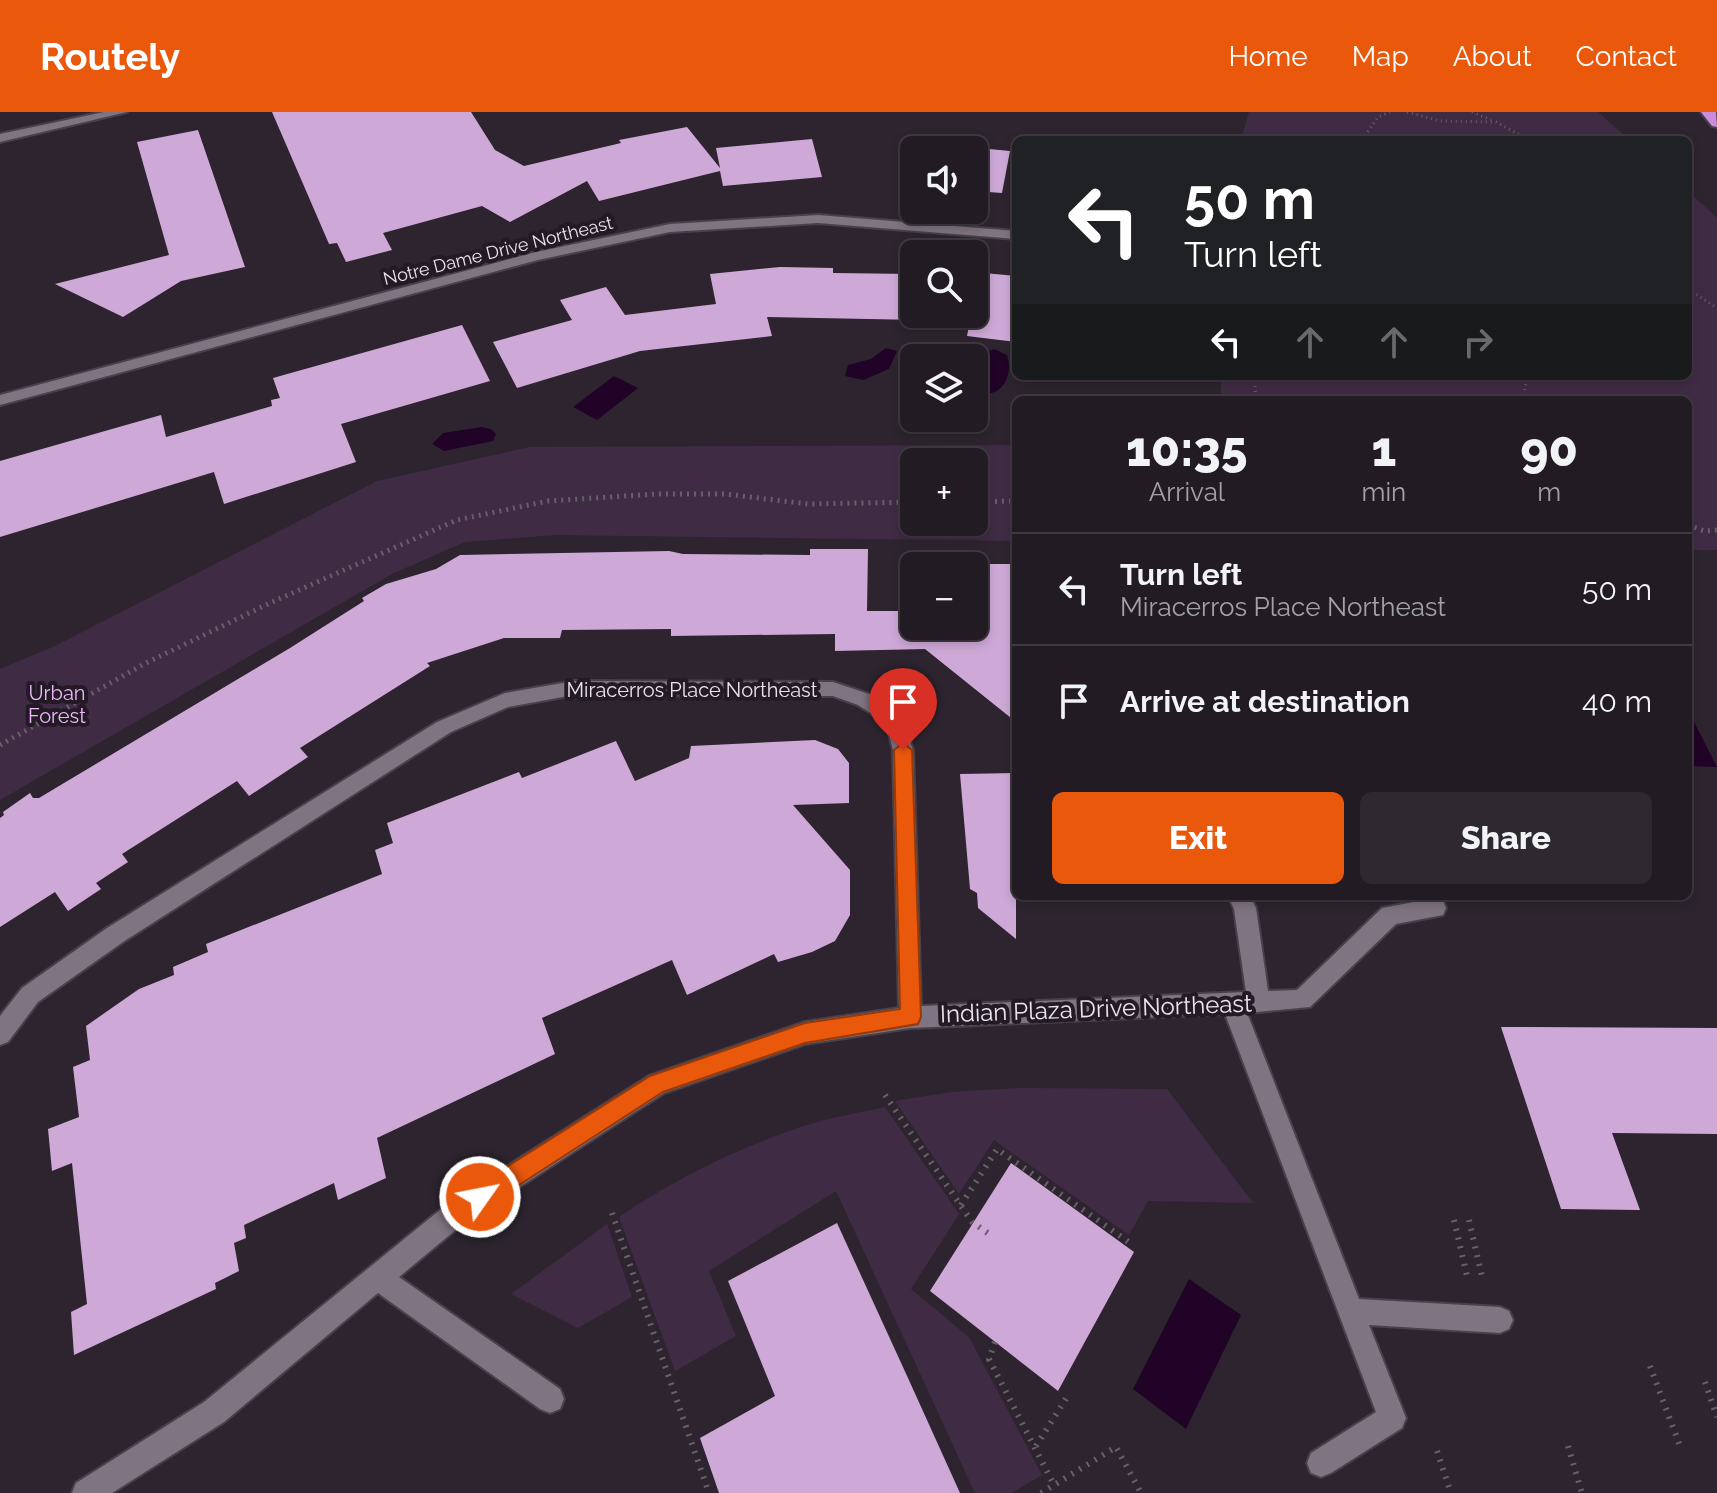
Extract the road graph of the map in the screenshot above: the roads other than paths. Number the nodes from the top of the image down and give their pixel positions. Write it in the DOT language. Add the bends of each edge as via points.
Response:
graph roads {
  1 [pos="121,112"];
  2 [pos="1708,112"];
  3 [pos="1717,123"];
  4 [pos="0,138"];
  5 [pos="1012,235"];
  6 [pos="0,400"];
  7 [pos="1241,900"];
  8 [pos="1435,908"];
  9 [pos="1232,1002"];
  10 [pos="1259,1002"];
  11 [pos="910,1017"];
  12 [pos="0,1034"];
  13 [pos="377,1277"];
  14 [pos="1350,1311"];
  15 [pos="1500,1320"];
  16 [pos="550,1399"];
  17 [pos="1321,1463"];
  18 [pos="86,1493"];
  1 -- 4 [label="street"];
  2 -- 3 [label="highway"];
  5 -- 6 [label="street, Notre Dame Drive Northeast" via="818,219 670,228 536,256"];
  7 -- 10 [label="street"];
  8 -- 10 [label="street, Indian Plaza Drive Northeast" via="1390,915 1302,1000"];
  9 -- 10 [label="street, Indian Plaza Drive Northeast"];
  9 -- 11 [label="street, Indian Plaza Drive Northeast"];
  9 -- 14 [label="street"];
  11 -- 12 [label="street, Miracerros Place Northeast" via="903,750 894,719 865,700 833,689 574,688 505,700 444,727 115,935 30,995"];
  11 -- 13 [label="street, Indian Plaza Drive Northeast" via="805,1033 657,1084 455,1214"];
  13 -- 16 [label="street"];
  13 -- 18 [label="street, Indian Plaza Drive Northeast" via="214,1412"];
  14 -- 15 [label="street"];
  14 -- 17 [label="street" via="1392,1418"];
}
